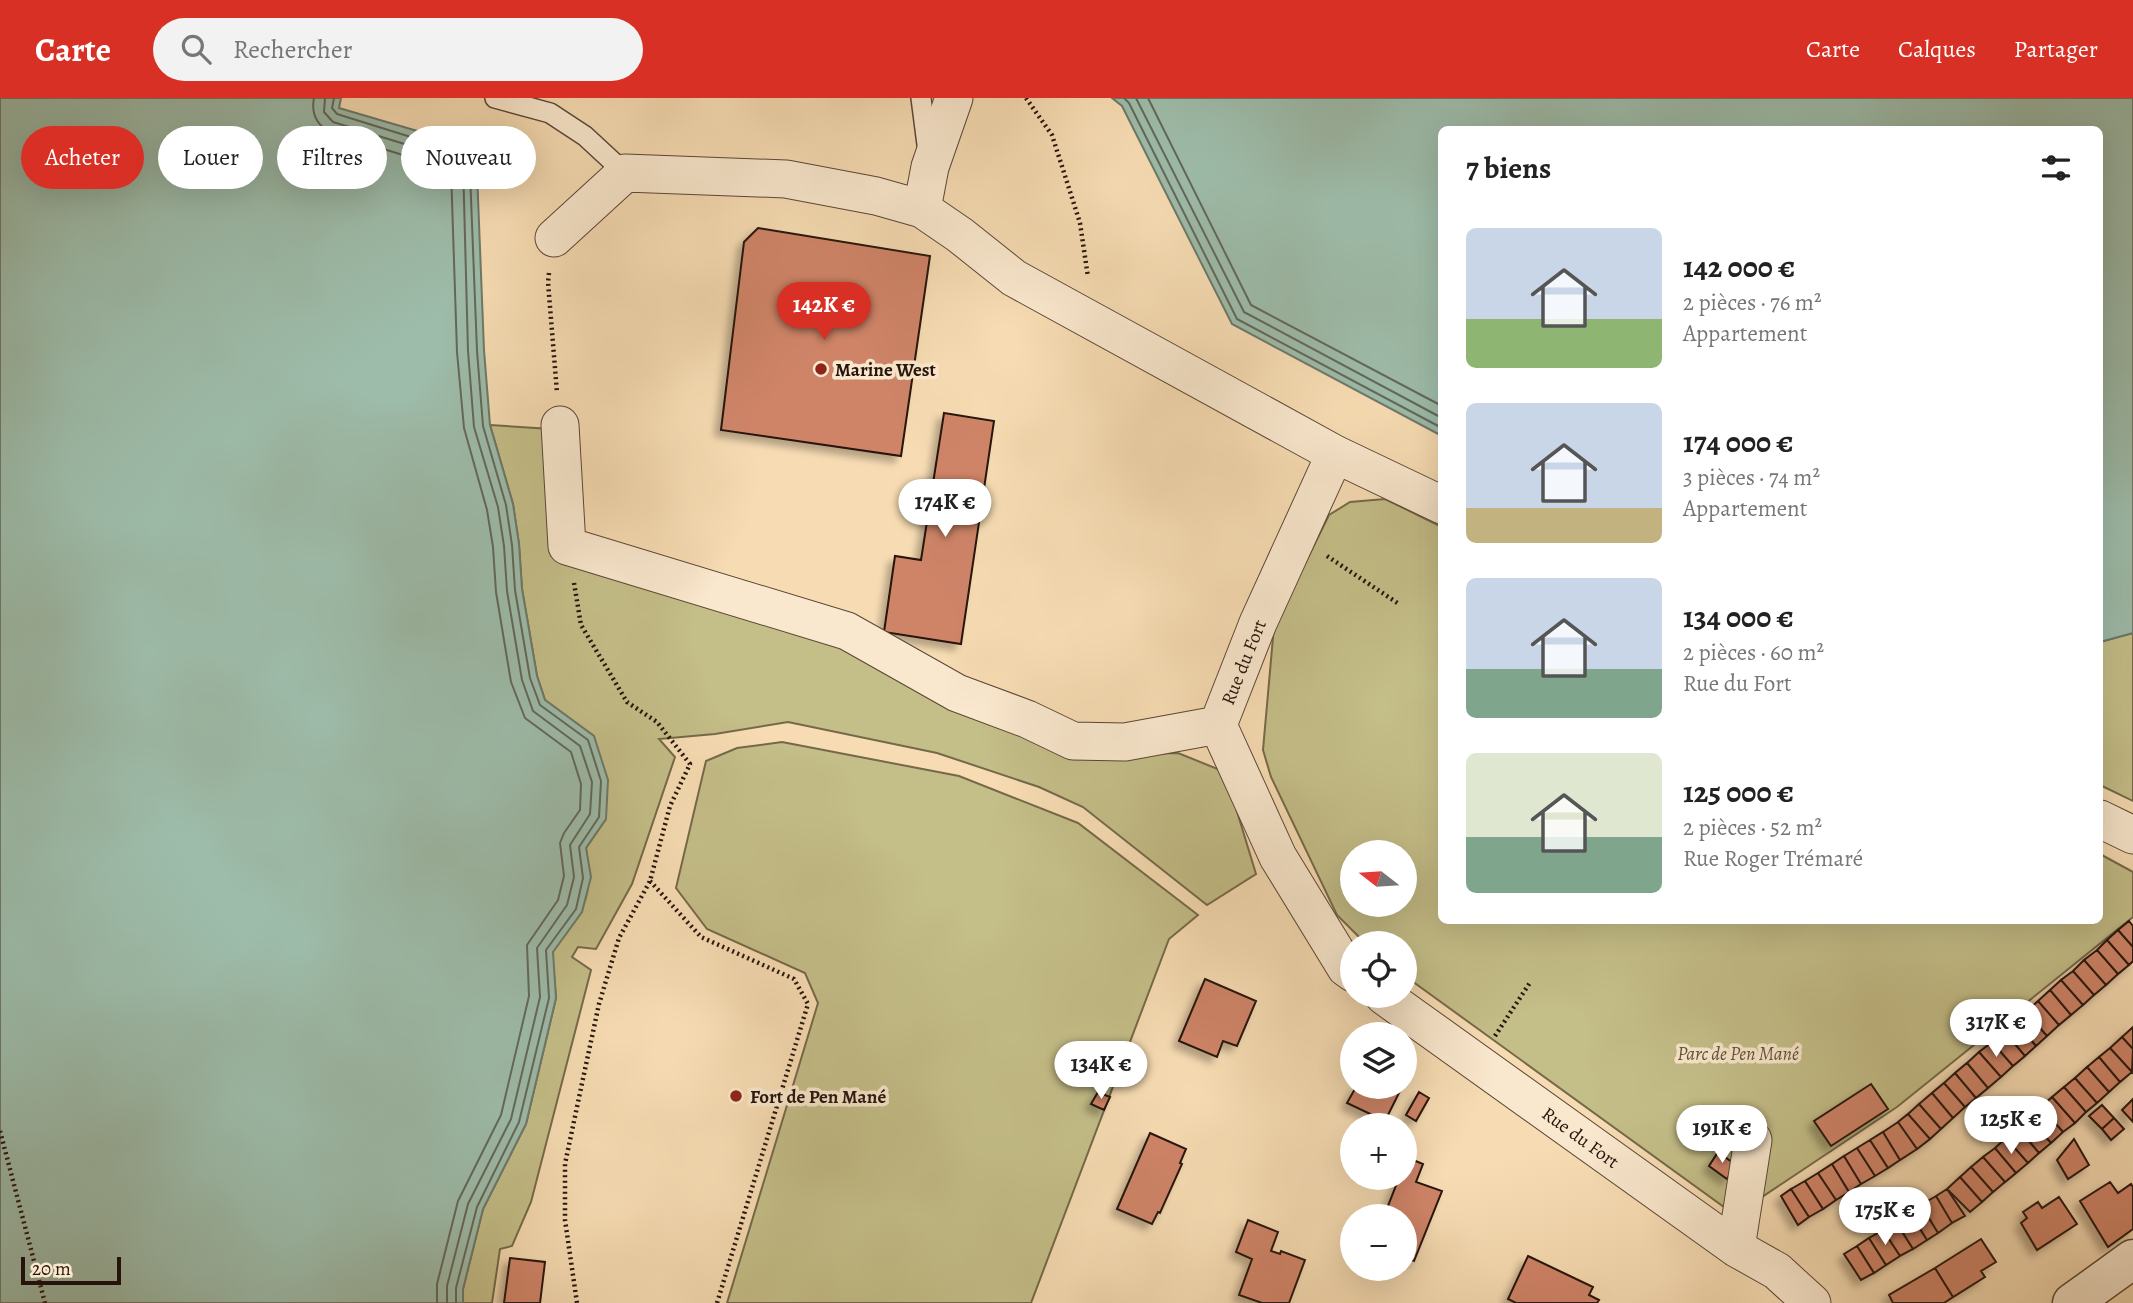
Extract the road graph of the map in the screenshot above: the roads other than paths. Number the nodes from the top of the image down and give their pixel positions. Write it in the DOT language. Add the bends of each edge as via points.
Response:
graph roads {
  1 [pos="495,98"];
  2 [pos="921,98"];
  3 [pos="954,98"];
  4 [pos="930,167"];
  5 [pos="625,173"];
  6 [pos="922,209"];
  7 [pos="554,238"];
  8 [pos="560,425"];
  9 [pos="1335,454"];
  10 [pos="1438,503"];
  11 [pos="1218,725"];
  12 [pos="2103,820"];
  13 [pos="2133,835"];
  14 [pos="1340,958"];
  15 [pos="1401,1008"];
  16 [pos="1753,1140"];
  17 [pos="1736,1248"];
  18 [pos="2133,1259"];
  19 [pos="1812,1303"];
  20 [pos="2072,1303"];
  1 -- 5 [label="lane" via="550,113 585,136"];
  2 -- 4 [label="lane"];
  3 -- 4 [label="street"];
  4 -- 6 [label="street"];
  5 -- 6 [label="street" via="786,179"];
  5 -- 7 [label="street"];
  6 -- 9 [label="street" via="1014,278"];
  8 -- 11 [label="street" via="567,545 846,631 957,693 1073,741 1125,742"];
  9 -- 10 [label="street"];
  9 -- 11 [label="street, Rue du Fort" via="1258,623"];
  11 -- 14 [label="street, Rue du Fort" via="1279,857"];
  12 -- 13 [label="street"];
  15 -- 17 [label="street, Rue du Fort"];
  16 -- 17 [label="street"];
  17 -- 19 [label="street, Rue du Fort" via="1777,1272"];
  18 -- 20 [label="street"];
}
